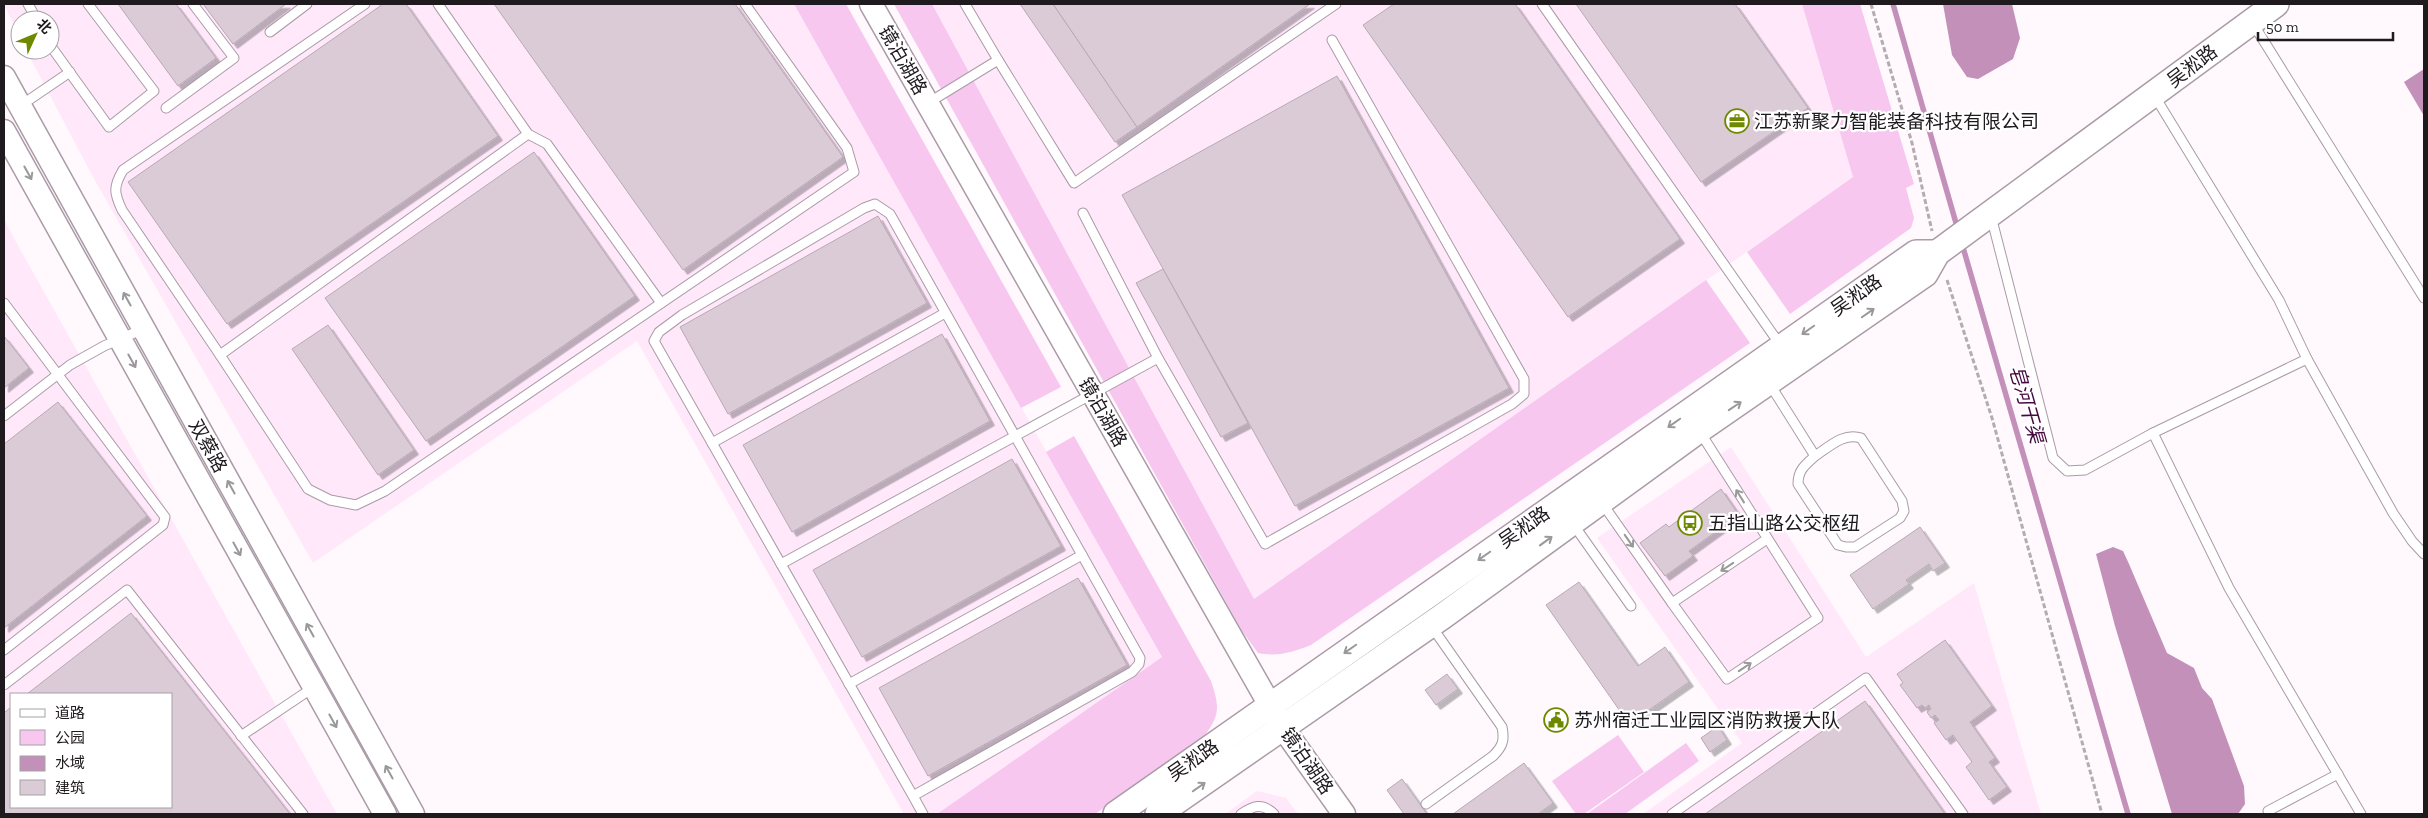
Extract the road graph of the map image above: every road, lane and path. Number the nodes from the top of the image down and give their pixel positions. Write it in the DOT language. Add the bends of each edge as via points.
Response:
graph roads {
  1 [pos="88,4"];
  2 [pos="193,4"];
  3 [pos="307,4"];
  4 [pos="365,4"];
  5 [pos="438,4"];
  6 [pos="745,4"];
  7 [pos="871,4"];
  8 [pos="965,4"];
  9 [pos="1336,4"];
  10 [pos="1542,4"];
  11 [pos="1871,4"];
  12 [pos="2260,13"];
  13 [pos="270,32"];
  14 [pos="1332,40"];
  15 [pos="60,58"];
  16 [pos="998,60"];
  17 [pos="70,72"];
  18 [pos="4,77"];
  19 [pos="2154,94"];
  20 [pos="928,103"];
  21 [pos="20,106"];
  22 [pos="166,108"];
  23 [pos="4,130"];
  24 [pos="528,134"];
  25 [pos="1083,213"];
  26 [pos="1990,216"];
  27 [pos="1937,253"];
  28 [pos="2424,298"];
  29 [pos="4,303"];
  30 [pos="662,303"];
  31 [pos="945,313"];
  32 [pos="143,329"];
  33 [pos="120,339"];
  34 [pos="220,355"];
  35 [pos="1788,356"];
  36 [pos="1158,358"];
  37 [pos="2306,359"];
  38 [pos="58,374"];
  39 [pos="1769,383"];
  40 [pos="1093,394"];
  41 [pos="4,416"];
  42 [pos="1698,430"];
  43 [pos="2153,433"];
  44 [pos="1015,437"];
  45 [pos="712,443"];
  46 [pos="1815,456"];
  47 [pos="1601,501"];
  48 [pos="1565,513"];
  49 [pos="1767,539"];
  50 [pos="2424,554"];
  51 [pos="1082,555"];
  52 [pos="781,564"];
  53 [pos="1672,603"];
  54 [pos="1631,606"];
  55 [pos="1430,624"];
  56 [pos="4,650"];
  57 [pos="849,684"];
  58 [pos="4,685"];
  59 [pos="314,687"];
  60 [pos="1270,704"];
  61 [pos="1283,728"];
  62 [pos="241,736"];
  63 [pos="2338,774"];
  64 [pos="912,796"];
  65 [pos="1426,804"];
  66 [pos="303,814"];
  67 [pos="385,814"];
  68 [pos="413,814"];
  69 [pos="923,814"];
  70 [pos="1116,814"];
  71 [pos="1158,814"];
  72 [pos="1241,814"];
  73 [pos="1274,814"];
  74 [pos="1344,814"];
  75 [pos="1672,814"];
  76 [pos="1963,814"];
  77 [pos="2102,814"];
  78 [pos="2270,814"];
  79 [pos="2361,814"];
  1 -- 17 [label="lane" via="154,91 109,127"];
  2 -- 22 [label="lane" via="234,58"];
  3 -- 13 [label="lane"];
  4 -- 34 [label="lane" via="123,170 118,180 115,195 122,210"];
  5 -- 24 [label="lane"];
  6 -- 30 [label="lane" via="847,148 854,172"];
  7 -- 20 [label="street, 镜泊湖路"];
  8 -- 16 [label="lane"];
  9 -- 16 [label="lane" via="1074,183"];
  10 -- 35 [label="lane"];
  11 -- 27 [label="path" via="1912,143"];
  12 -- 19 [label="main road, 吴淞路"];
  12 -- 28 [label="lane"];
  14 -- 36 [label="lane" via="1524,379 1524,394 1512,404 1265,544"];
  15 -- 17 [label="lane"];
  16 -- 20 [label="lane"];
  17 -- 21 [label="lane"];
  18 -- 21 [label="street, 双蔡路"];
  19 -- 26 [label="main road, 吴淞路"];
  19 -- 37 [label="lane" via="2279,300"];
  20 -- 40 [label="street, 镜泊湖路"];
  32 -- 21 [label="street, 双蔡路, one-way"];
  23 -- 33 [label="street, 双蔡路, one-way"];
  24 -- 30 [label="lane" via="547,144"];
  24 -- 34 [label="lane"];
  25 -- 36 [label="lane"];
  26 -- 27 [label="main road, 吴淞路"];
  26 -- 43 [label="lane" via="2053,458 2067,471 2085,470"];
  27 -- 35 [label="main road, 吴淞路" via="1925,274"];
  27 -- 77 [label="path" via="1992,418"];
  29 -- 38 [label="lane"];
  30 -- 34 [label="lane" via="385,491 356,505 330,500 308,488"];
  31 -- 44 [label="lane"];
  31 -- 45 [label="lane"];
  31 -- 45 [label="lane" via="890,214 875,204 864,208 682,315 659,332 654,341"];
  32 -- 33 [label="lane"];
  68 -- 32 [label="street, 双蔡路, one-way"];
  33 -- 38 [label="lane" via="90,353"];
  33 -- 59 [label="street, 双蔡路, one-way"];
  35 -- 39 [label="main road, 吴淞路"];
  35 -- 48 [label="main road, 吴淞路, one-way"];
  36 -- 40 [label="lane"];
  37 -- 43 [label="lane"];
  37 -- 50 [label="lane" via="2393,513"];
  38 -- 41 [label="lane"];
  38 -- 56 [label="lane" via="165,517 163,525"];
  42 -- 39 [label="main road, 吴淞路, one-way"];
  39 -- 46 [label="lane"];
  40 -- 44 [label="lane"];
  40 -- 60 [label="street, 镜泊湖路"];
  42 -- 47 [label="main road, 吴淞路"];
  49 -- 42 [label="lane, one-way"];
  43 -- 63 [label="lane" via="2229,588"];
  44 -- 51 [label="lane"];
  44 -- 52 [label="lane"];
  45 -- 52 [label="lane"];
  46 -- 46 [label="lane" via="1846,437 1854,435 1861,438 1902,500 1904,511 1900,518 1855,547 1838,545 1798,484 1802,467"];
  47 -- 48 [label="main road, 吴淞路"];
  47 -- 53 [label="lane, one-way"];
  48 -- 54 [label="lane"];
  55 -- 48 [label="main road, 吴淞路, one-way"];
  48 -- 60 [label="main road, 吴淞路, one-way"];
  49 -- 53 [label="lane, one-way"];
  53 -- 49 [label="lane, one-way" via="1727,679 1818,618"];
  51 -- 57 [label="lane"];
  51 -- 64 [label="lane" via="1140,658 1138,664 1132,672"];
  52 -- 57 [label="lane"];
  55 -- 61 [label="main road, 吴淞路"];
  55 -- 65 [label="lane" via="1502,727 1505,738 1501,748 1492,756"];
  57 -- 64 [label="lane"];
  58 -- 62 [label="lane" via="127,590"];
  59 -- 62 [label="lane"];
  59 -- 67 [label="street, 双蔡路, one-way"];
  60 -- 61 [label="street, 镜泊湖路"];
  60 -- 70 [label="main road, 吴淞路"];
  71 -- 61 [label="main road, 吴淞路, one-way"];
  61 -- 74 [label="street, 镜泊湖路"];
  62 -- 66 [label="lane"];
  63 -- 78 [label="lane" via="2268,811"];
  63 -- 79 [label="lane"];
  64 -- 69 [label="lane"];
  72 -- 73 [label="lane" via="1254,805 1264,806"];
  75 -- 76 [label="lane" via="1866,678"];
}
